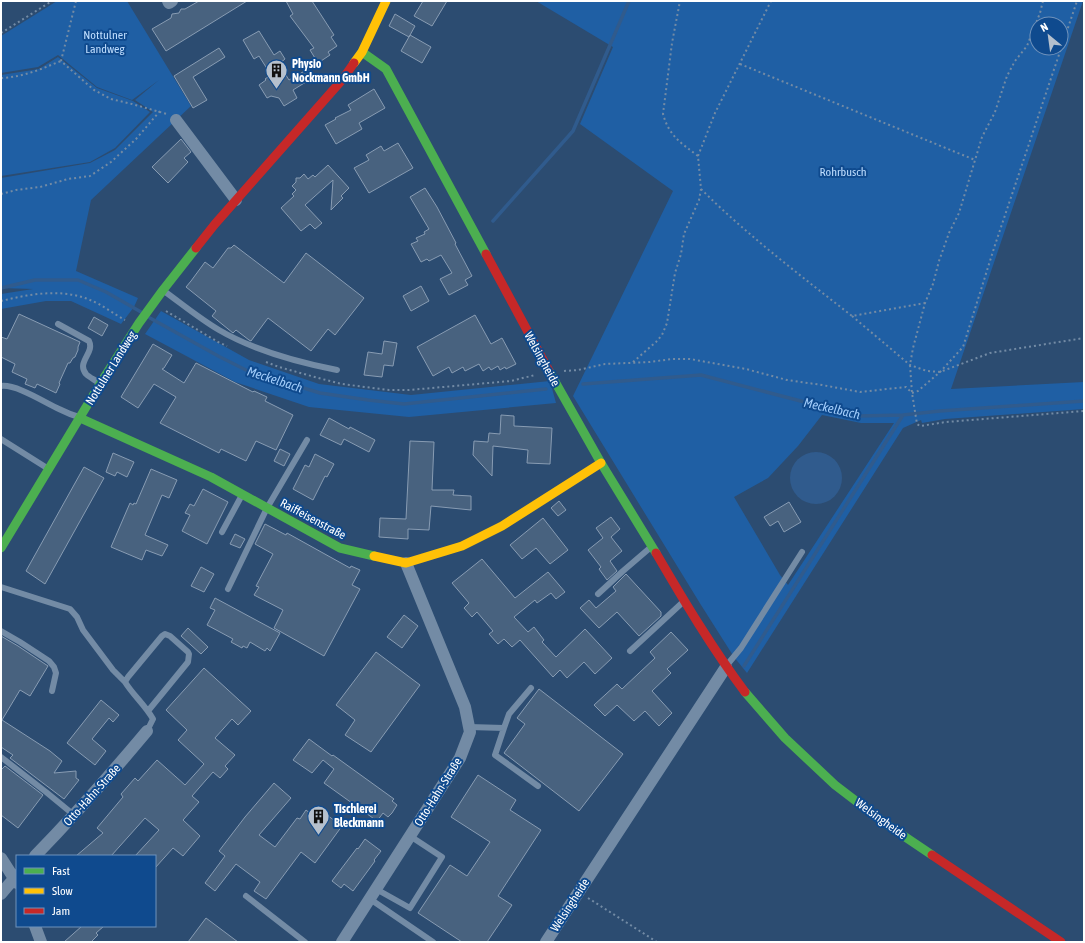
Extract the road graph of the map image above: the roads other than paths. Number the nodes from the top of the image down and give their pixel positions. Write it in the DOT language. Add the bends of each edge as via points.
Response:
graph roads {
  1 [pos="168,1"];
  2 [pos="172,1"];
  3 [pos="386,1"];
  4 [pos="362,52"];
  5 [pos="176,120"];
  6 [pos="236,200"];
  7 [pos="163,290"];
  8 [pos="58,324"];
  9 [pos="337,370"];
  10 [pos="100,384"];
  11 [pos="1,386"];
  12 [pos="80,418"];
  13 [pos="1,439"];
  14 [pos="307,440"];
  15 [pos="601,463"];
  16 [pos="49,469"];
  17 [pos="242,494"];
  18 [pos="267,508"];
  19 [pos="222,532"];
  20 [pos="652,546"];
  21 [pos="1,548"];
  22 [pos="802,552"];
  23 [pos="406,563"];
  24 [pos="1,587"];
  25 [pos="228,589"];
  26 [pos="598,594"];
  27 [pos="684,601"];
  28 [pos="1,631"];
  29 [pos="630,651"];
  30 [pos="726,667"];
  31 [pos="125,682"];
  32 [pos="531,688"];
  33 [pos="52,691"];
  34 [pos="148,711"];
  35 [pos="468,727"];
  36 [pos="504,728"];
  37 [pos="147,732"];
  38 [pos="1,757"];
  39 [pos="538,786"];
  40 [pos="74,815"];
  41 [pos="410,836"];
  42 [pos="36,855"];
  43 [pos="1,858"];
  44 [pos="16,879"];
  45 [pos="376,889"];
  46 [pos="1,894"];
  47 [pos="246,896"];
  48 [pos="370,899"];
  49 [pos="36,927"];
  50 [pos="41,942"];
  51 [pos="305,942"];
  52 [pos="342,942"];
  53 [pos="433,942"];
  54 [pos="546,942"];
  55 [pos="1061,942"];
  1 -- 2 [label="street"];
  3 -- 4 [label="street, Nottulner Landweg"];
  4 -- 6 [label="street, Nottulner Landweg" via="331,94"];
  4 -- 15 [label="street, Welsingheide" via="386,69"];
  5 -- 6 [label="street"];
  6 -- 7 [label="street, Nottulner Landweg"];
  7 -- 9 [label="lane" via="218,330 243,343 279,356"];
  7 -- 10 [label="street, Nottulner Landweg" via="137,325"];
  8 -- 10 [label="lane" via="89,342 90,350 83,366 85,373"];
  10 -- 12 [label="street, Nottulner Landweg"];
  11 -- 12 [label="lane" via="15,388"];
  12 -- 16 [label="street, Nottulner Landweg"];
  12 -- 17 [label="street, Raiffeisenstraße" via="211,477"];
  13 -- 16 [label="lane"];
  14 -- 18 [label="lane"];
  15 -- 20 [label="street, Welsingheide"];
  15 -- 23 [label="street, Raiffeisenstraße" via="502,526 462,546"];
  16 -- 21 [label="street, Nottulner Landweg"];
  17 -- 18 [label="street, Raiffeisenstraße"];
  17 -- 19 [label="lane"];
  18 -- 23 [label="street, Raiffeisenstraße" via="340,548"];
  18 -- 25 [label="lane"];
  20 -- 26 [label="lane"];
  20 -- 27 [label="street, Welsingheide"];
  22 -- 30 [label="lane, Welsingheide" via="741,648"];
  23 -- 35 [label="street, Otto-Hahn-Straße" via="465,707"];
  24 -- 31 [label="lane" via="70,609 113,670"];
  27 -- 29 [label="lane"];
  27 -- 30 [label="street, Welsingheide"];
  28 -- 33 [label="lane" via="49,661 56,673"];
  30 -- 54 [label="street, Welsingheide"];
  30 -- 55 [label="street, Welsingheide" via="785,738 835,785 886,824"];
  31 -- 34 [label="lane"];
  31 -- 34 [label="lane" via="165,634 188,652 188,662"];
  32 -- 36 [label="lane" via="509,714"];
  34 -- 37 [label="lane" via="153,719"];
  35 -- 36 [label="lane"];
  35 -- 41 [label="street, Otto-Hahn-Straße" via="470,732 460,758"];
  36 -- 39 [label="lane" via="495,755"];
  37 -- 40 [label="street, Otto-Hahn-Straße"];
  38 -- 40 [label="lane"];
  40 -- 42 [label="street, Otto-Hahn-Straße"];
  41 -- 45 [label="street, Otto-Hahn-Straße"];
  41 -- 45 [label="lane" via="442,857 410,908"];
  43 -- 44 [label="street"];
  44 -- 46 [label="street"];
  45 -- 48 [label="street, Otto-Hahn-Straße"];
  47 -- 51 [label="lane"];
  48 -- 52 [label="street, Otto-Hahn-Straße"];
  48 -- 53 [label="lane"];
  49 -- 50 [label="street"];
}
